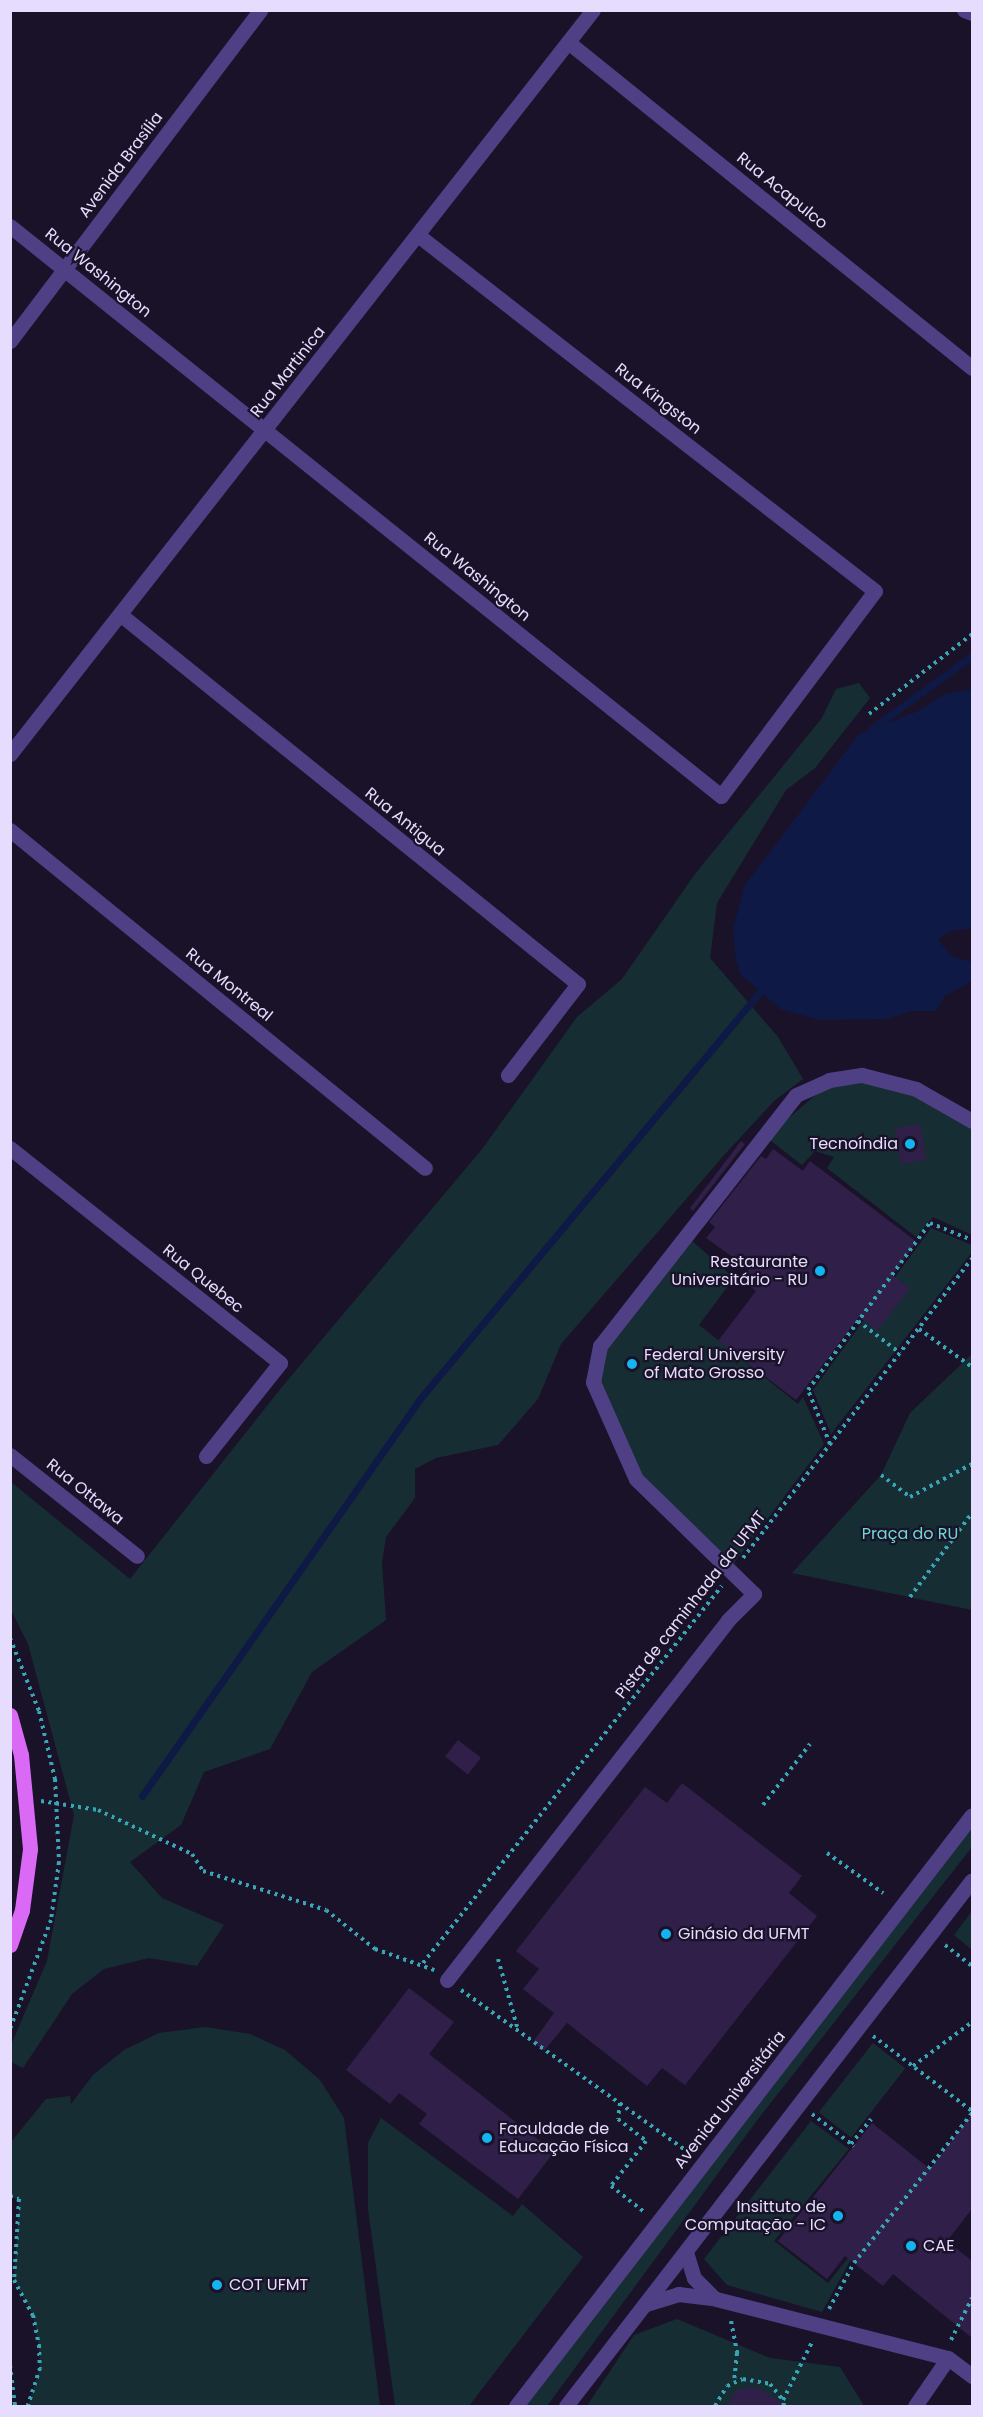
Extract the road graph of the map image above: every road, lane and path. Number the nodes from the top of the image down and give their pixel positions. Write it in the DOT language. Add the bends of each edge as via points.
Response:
graph roads {
  1 [pos="260,10"];
  2 [pos="593,10"];
  3 [pos="964,10"];
  4 [pos="972,13"];
  5 [pos="568,42"];
  6 [pos="10,226"];
  7 [pos="419,236"];
  8 [pos="66,270"];
  9 [pos="10,341"];
  10 [pos="972,368"];
  11 [pos="265,430"];
  12 [pos="875,591"];
  13 [pos="121,615"];
  14 [pos="972,634"];
  15 [pos="869,714"];
  16 [pos="10,754"];
  17 [pos="10,830"];
  18 [pos="508,1075"];
  19 [pos="972,1121"];
  20 [pos="10,1148"];
  21 [pos="425,1168"];
  22 [pos="972,1240"];
  23 [pos="972,1259"];
  24 [pos="858,1321"];
  25 [pos="919,1329"];
  26 [pos="900,1353"];
  27 [pos="972,1367"];
  28 [pos="830,1444"];
  29 [pos="10,1455"];
  30 [pos="206,1456"];
  31 [pos="972,1464"];
  32 [pos="880,1475"];
  33 [pos="972,1513"];
  34 [pos="137,1556"];
  35 [pos="732,1573"];
  36 [pos="910,1597"];
  37 [pos="10,1638"];
  38 [pos="10,1715"];
  39 [pos="810,1744"];
  40 [pos="56,1801"];
  41 [pos="763,1805"];
  42 [pos="972,1815"];
  43 [pos="827,1853"];
  44 [pos="972,1880"];
  45 [pos="883,1893"];
  46 [pos="939,1941"];
  47 [pos="10,1945"];
  48 [pos="498,1959"];
  49 [pos="423,1962"];
  50 [pos="972,1966"];
  51 [pos="447,1980"];
  52 [pos="972,2022"];
  53 [pos="10,2029"];
  54 [pos="518,2031"];
  55 [pos="868,2032"];
  56 [pos="913,2066"];
  57 [pos="620,2103"];
  58 [pos="800,2104"];
  59 [pos="972,2112"];
  60 [pos="871,2119"];
  61 [pos="688,2152"];
  62 [pos="10,2196"];
  63 [pos="643,2211"];
  64 [pos="686,2252"];
  65 [pos="972,2298"];
  66 [pos="716,2299"];
  67 [pos="645,2305"];
  68 [pos="729,2312"];
  69 [pos="823,2320"];
  70 [pos="815,2337"];
  71 [pos="948,2358"];
  72 [pos="10,2365"];
  73 [pos="972,2376"];
  74 [pos="734,2382"];
  75 [pos="783,2400"];
  76 [pos="15,2406"];
  77 [pos="28,2406"];
  78 [pos="516,2406"];
  79 [pos="566,2406"];
  80 [pos="715,2406"];
  81 [pos="784,2406"];
  82 [pos="915,2406"];
  1 -- 8 [label="street, Avenida Brasília"];
  2 -- 5 [label="street, Rua Martinica"];
  3 -- 4 [label="street"];
  5 -- 7 [label="street, Rua Martinica"];
  5 -- 10 [label="street, Rua Acapulco"];
  6 -- 8 [label="street, Rua Washington"];
  7 -- 11 [label="street, Rua Martinica"];
  7 -- 12 [label="street, Rua Kingston"];
  8 -- 9 [label="street, Avenida Brasília"];
  8 -- 11 [label="street, Rua Washington"];
  11 -- 12 [label="street, Rua Washington" via="721,796"];
  11 -- 13 [label="street, Rua Martinica"];
  13 -- 16 [label="street, Rua Martinica"];
  13 -- 18 [label="street, Rua Antigua" via="578,984"];
  14 -- 15 [label="path"];
  17 -- 21 [label="street, Rua Montreal"];
  19 -- 35 [label="street" via="916,1089 862,1074 829,1080 796,1095 600,1346 593,1383 636,1479"];
  20 -- 30 [label="street, Rua Quebec" via="280,1363"];
  22 -- 24 [label="path" via="930,1223"];
  23 -- 25 [label="path, Pista de caminhada da UFMT"];
  24 -- 26 [label="path"];
  24 -- 28 [label="path" via="808,1390"];
  25 -- 26 [label="path, Pista de caminhada da UFMT"];
  25 -- 27 [label="path"];
  26 -- 28 [label="path, Pista de caminhada da UFMT"];
  28 -- 35 [label="path, Pista de caminhada da UFMT"];
  29 -- 34 [label="street, Rua Ottawa"];
  31 -- 32 [label="path" via="910,1497"];
  33 -- 36 [label="path"];
  35 -- 49 [label="path, Pista de caminhada da UFMT"];
  35 -- 51 [label="street" via="754,1594 728,1620"];
  37 -- 40 [label="path" via="39,1711"];
  38 -- 47 [label="main road" via="21,1755 30,1849 22,1910"];
  39 -- 41 [label="path"];
  40 -- 49 [label="path" via="98,1810 192,1854 203,1871 228,1882 326,1910 375,1949"];
  40 -- 53 [label="path" via="59,1862 51,1920"];
  42 -- 78 [label="street, Avenida Universitária"];
  43 -- 45 [label="path"];
  44 -- 58 [label="street"];
  46 -- 50 [label="path"];
  48 -- 54 [label="path"];
  49 -- 51 [label="path"];
  51 -- 54 [label="path"];
  52 -- 56 [label="path"];
  54 -- 57 [label="path"];
  55 -- 56 [label="path"];
  56 -- 59 [label="path"];
  57 -- 61 [label="path"];
  57 -- 63 [label="path" via="618,2120 646,2141 611,2186"];
  58 -- 60 [label="path" via="852,2145"];
  58 -- 64 [label="street"];
  59 -- 69 [label="path" via="854,2263"];
  62 -- 77 [label="path" via="19,2199 14,2280 33,2315 39,2346 40,2367"];
  64 -- 66 [label="street" via="694,2278"];
  64 -- 67 [label="street"];
  65 -- 71 [label="path" via="952,2334"];
  66 -- 67 [label="street" via="678,2294"];
  66 -- 71 [label="street"];
  67 -- 79 [label="street"];
  68 -- 74 [label="path" via="737,2353"];
  70 -- 75 [label="path"];
  71 -- 73 [label="street"];
  71 -- 82 [label="street"];
  72 -- 76 [label="path"];
  74 -- 75 [label="path" via="763,2381"];
  74 -- 80 [label="path"];
  75 -- 81 [label="path"];
}
